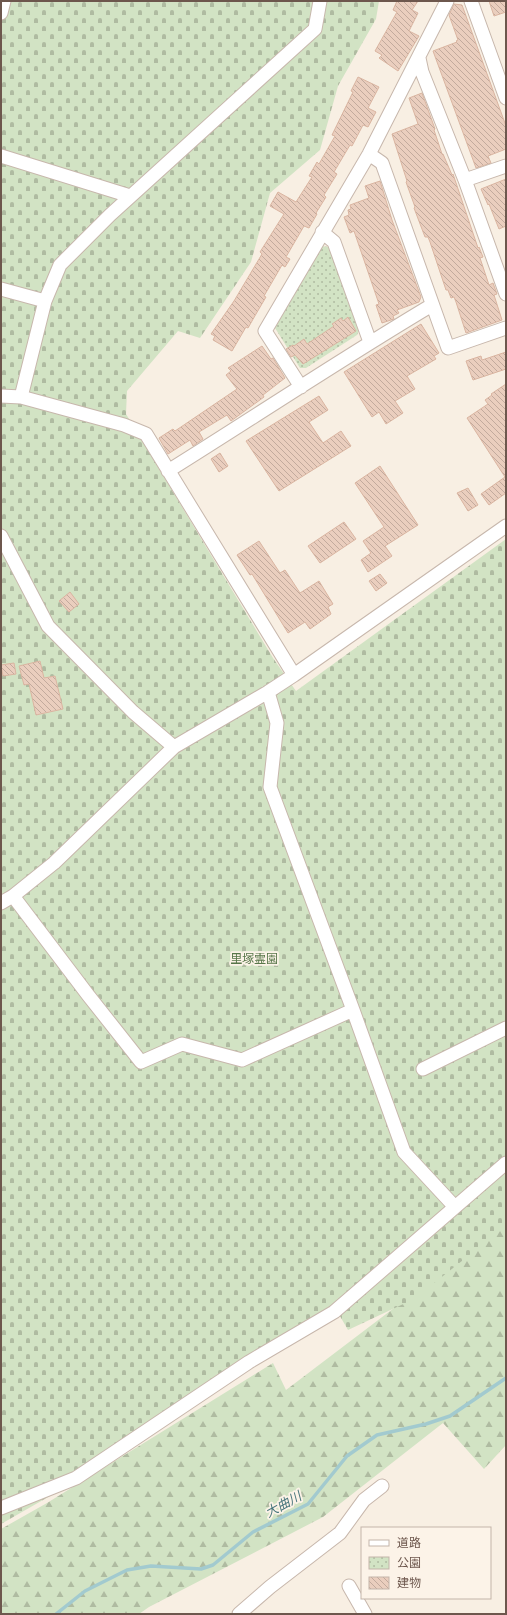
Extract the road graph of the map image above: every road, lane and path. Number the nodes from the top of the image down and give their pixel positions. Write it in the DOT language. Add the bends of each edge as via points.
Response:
graph roads {
  1 [pos="4,1"];
  2 [pos="320,1"];
  3 [pos="447,1"];
  4 [pos="471,1"];
  5 [pos="1,13"];
  6 [pos="419,58"];
  7 [pos="506,98"];
  8 [pos="369,154"];
  9 [pos="1,156"];
  10 [pos="506,166"];
  11 [pos="465,180"];
  12 [pos="130,196"];
  13 [pos="322,232"];
  14 [pos="1,289"];
  15 [pos="506,294"];
  16 [pos="46,301"];
  17 [pos="432,304"];
  18 [pos="506,328"];
  19 [pos="370,342"];
  20 [pos="301,387"];
  21 [pos="1,396"];
  22 [pos="21,397"];
  23 [pos="168,471"];
  24 [pos="506,526"];
  25 [pos="1,536"];
  26 [pos="294,675"];
  27 [pos="268,692"];
  28 [pos="174,747"];
  29 [pos="13,896"];
  30 [pos="1,904"];
  31 [pos="353,1010"];
  32 [pos="506,1028"];
  33 [pos="423,1069"];
  34 [pos="506,1163"];
  35 [pos="454,1207"];
  36 [pos="382,1486"];
  37 [pos="1,1508"];
  38 [pos="349,1586"];
  39 [pos="239,1614"];
  40 [pos="365,1614"];
  1 -- 5 [label="street"];
  2 -- 12 [label="street" via="315,29"];
  3 -- 6 [label="street"];
  4 -- 7 [label="street"];
  6 -- 8 [label="street"];
  6 -- 11 [label="street" via="422,72"];
  8 -- 13 [label="street"];
  8 -- 17 [label="street" via="382,163"];
  9 -- 12 [label="street"];
  10 -- 11 [label="street"];
  11 -- 15 [label="street"];
  12 -- 16 [label="street" via="60,265"];
  13 -- 19 [label="street" via="334,242"];
  13 -- 20 [label="street" via="265,331"];
  14 -- 16 [label="street"];
  16 -- 22 [label="street"];
  17 -- 18 [label="street" via="448,348"];
  17 -- 19 [label="street"];
  19 -- 20 [label="street"];
  20 -- 23 [label="street"];
  21 -- 22 [label="street"];
  22 -- 23 [label="street" via="124,425 146,434"];
  23 -- 26 [label="street"];
  24 -- 26 [label="street"];
  25 -- 28 [label="street" via="48,626 132,712"];
  26 -- 27 [label="street"];
  27 -- 28 [label="street"];
  27 -- 31 [label="street" via="277,723 270,787"];
  28 -- 29 [label="street" via="54,863"];
  29 -- 30 [label="street"];
  29 -- 31 [label="street" via="141,1062 182,1044 242,1060"];
  31 -- 35 [label="street" via="404,1152"];
  32 -- 33 [label="street"];
  34 -- 35 [label="street"];
  35 -- 37 [label="street" via="334,1312 250,1362 76,1478"];
  36 -- 39 [label="street" via="364,1500 340,1533"];
  38 -- 40 [label="street"];
}
